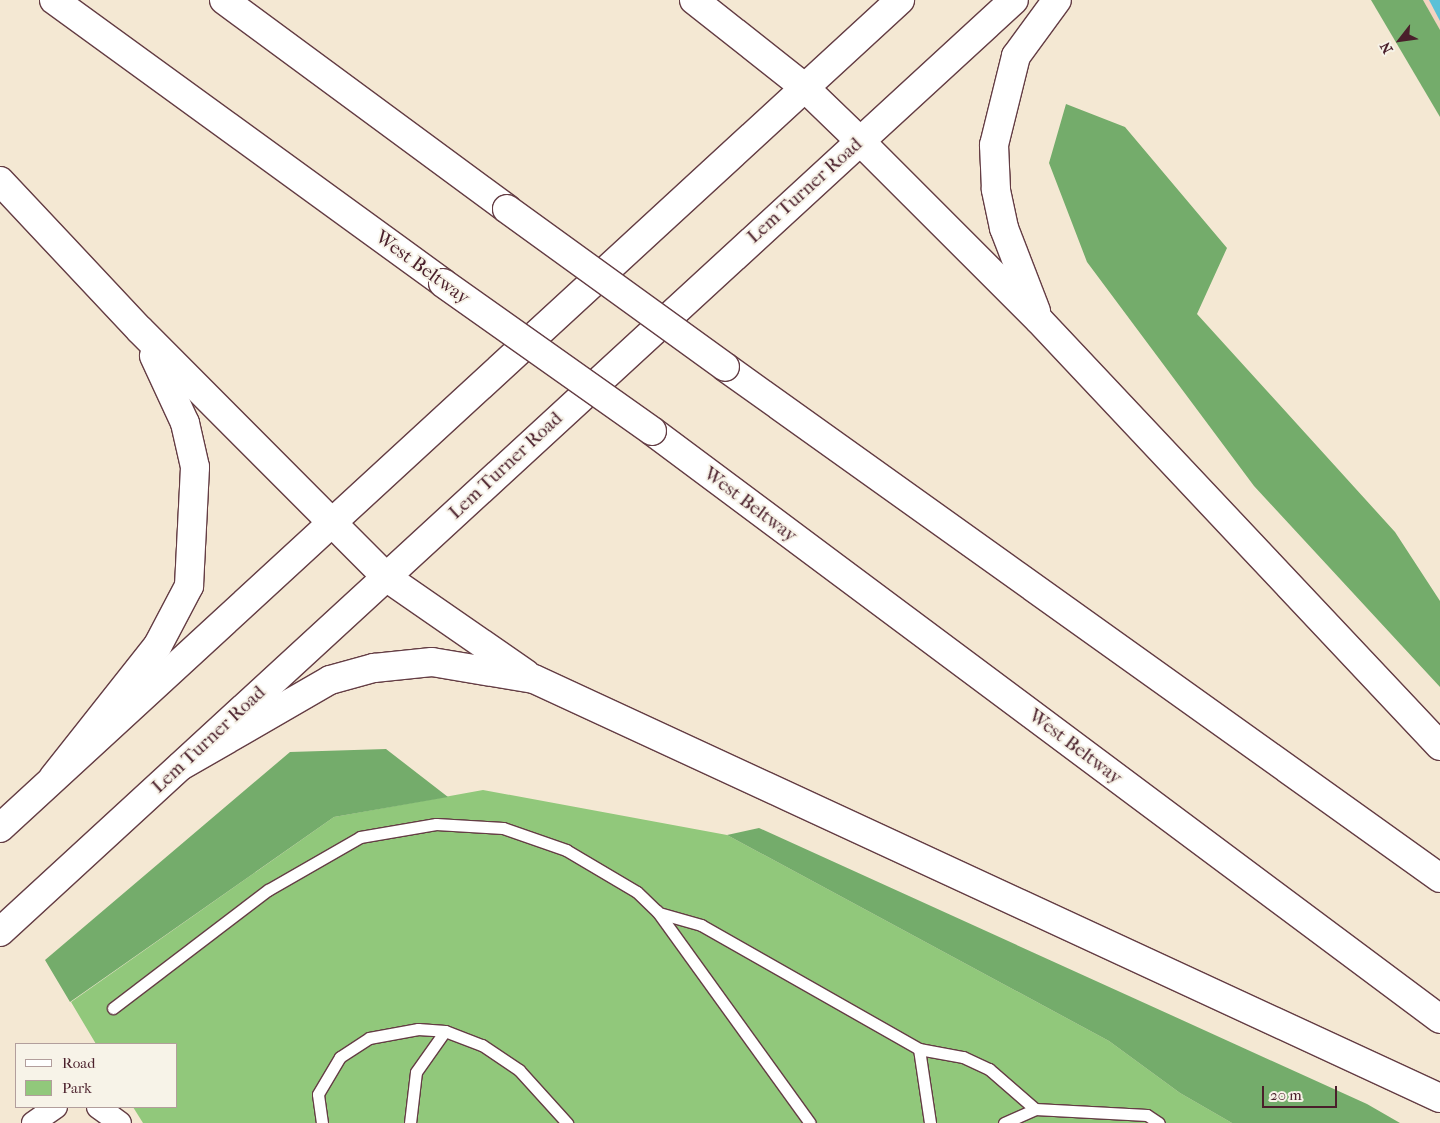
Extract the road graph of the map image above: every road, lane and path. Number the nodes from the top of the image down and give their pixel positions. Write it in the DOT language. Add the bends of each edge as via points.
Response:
graph roads {
  1 [pos="54,0"];
  2 [pos="224,0"];
  3 [pos="694,0"];
  4 [pos="900,0"];
  5 [pos="1014,0"];
  6 [pos="1057,0"];
  7 [pos="803,86"];
  8 [pos="860,141"];
  9 [pos="0,181"];
  10 [pos="1039,320"];
  11 [pos="140,330"];
  12 [pos="333,524"];
  13 [pos="386,578"];
  14 [pos="534,679"];
  15 [pos="1440,746"];
  16 [pos="181,766"];
  17 [pos="53,778"];
  18 [pos="0,828"];
  19 [pos="1440,878"];
  20 [pos="659,913"];
  21 [pos="0,932"];
  22 [pos="113,1008"];
  23 [pos="1440,1019"];
  24 [pos="445,1030"];
  25 [pos="919,1049"];
  26 [pos="1440,1098"];
  27 [pos="55,1108"];
  28 [pos="99,1108"];
  29 [pos="1035,1109"];
  30 [pos="33,1123"];
  31 [pos="120,1123"];
  32 [pos="322,1123"];
  33 [pos="410,1123"];
  34 [pos="567,1123"];
  35 [pos="810,1123"];
  36 [pos="930,1123"];
  37 [pos="1004,1123"];
  38 [pos="1159,1123"];
  1 -- 23 [label="main road, West Beltway, bridge" via="652,432"];
  2 -- 19 [label="main road, bridge" via="725,367"];
  3 -- 7 [label="main road"];
  4 -- 7 [label="main road"];
  5 -- 8 [label="main road, Lem Turner Road"];
  6 -- 10 [label="main road" via="1016,56 994,145 996,189 1004,228"];
  7 -- 8 [label="main road"];
  7 -- 12 [label="main road"];
  8 -- 10 [label="main road"];
  8 -- 13 [label="main road, Lem Turner Road"];
  9 -- 11 [label="main road"];
  10 -- 15 [label="main road"];
  11 -- 12 [label="main road"];
  11 -- 17 [label="main road" via="185,423 195,466 189,586 158,645"];
  12 -- 13 [label="main road"];
  12 -- 17 [label="main road"];
  13 -- 14 [label="main road"];
  13 -- 16 [label="main road, Lem Turner Road"];
  14 -- 16 [label="main road" via="432,662 374,668 330,680"];
  14 -- 26 [label="main road"];
  16 -- 21 [label="main road, Lem Turner Road"];
  17 -- 18 [label="main road"];
  20 -- 22 [label="lane" via="607,873 531,836 472,824 397,829 360,837 306,865"];
  20 -- 25 [label="lane" via="709,929"];
  20 -- 35 [label="lane"];
  24 -- 32 [label="lane" via="418,1029 369,1038 340,1057 318,1094"];
  24 -- 33 [label="lane" via="416,1072"];
  24 -- 34 [label="lane" via="482,1045 519,1070"];
  25 -- 29 [label="lane" via="963,1057 989,1069"];
  25 -- 36 [label="lane"];
  27 -- 30 [label="street"];
  28 -- 31 [label="street"];
  29 -- 37 [label="lane"];
  29 -- 38 [label="lane" via="1146,1116"];
}
